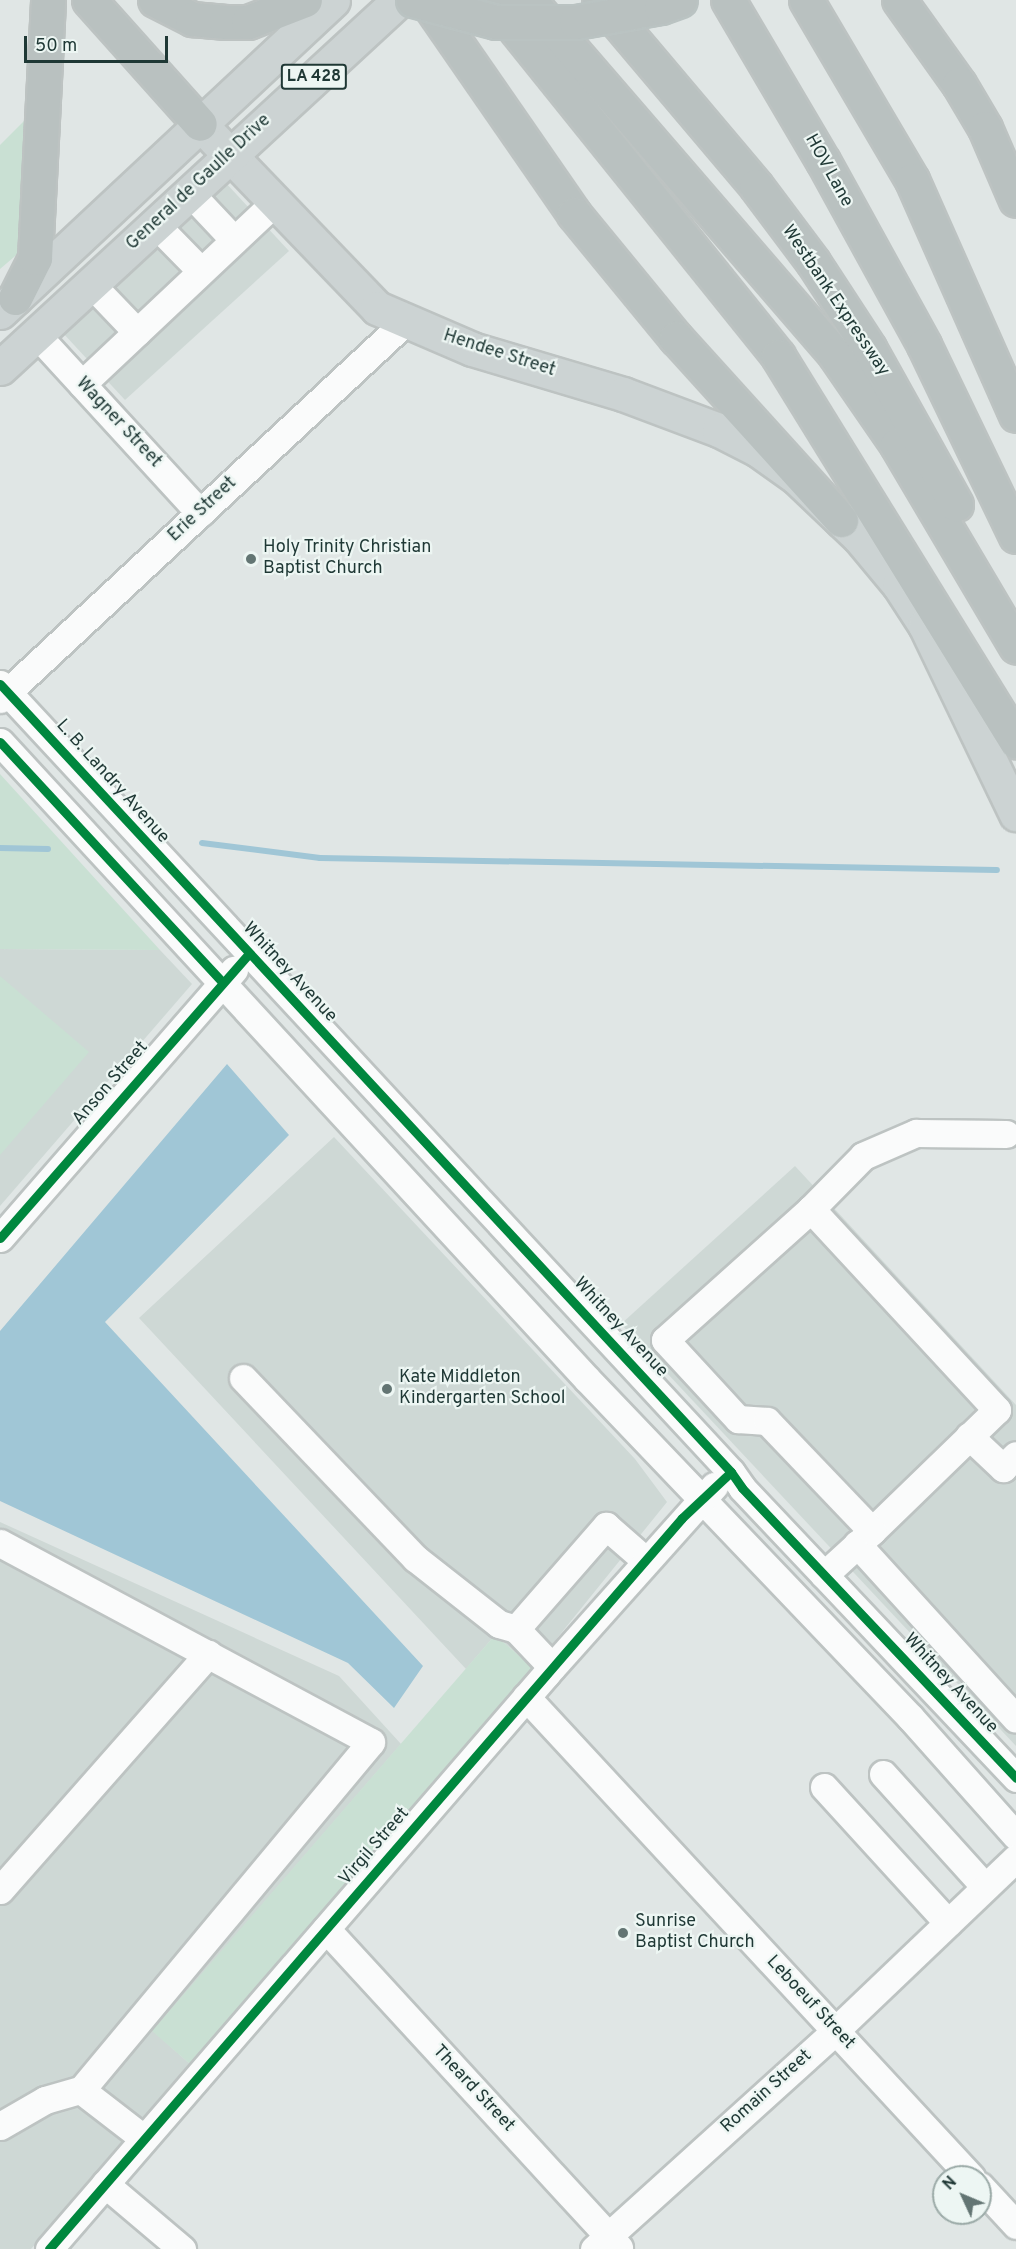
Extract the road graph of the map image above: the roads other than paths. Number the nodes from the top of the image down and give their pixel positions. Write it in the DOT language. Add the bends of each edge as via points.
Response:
graph roads {
  1 [pos="48,0"];
  2 [pos="89,0"];
  3 [pos="155,0"];
  4 [pos="305,0"];
  5 [pos="333,0"];
  6 [pos="399,0"];
  7 [pos="412,0"];
  8 [pos="426,0"];
  9 [pos="492,0"];
  10 [pos="529,0"];
  11 [pos="599,0"];
  12 [pos="680,0"];
  13 [pos="728,0"];
  14 [pos="792,0"];
  15 [pos="806,0"];
  16 [pos="899,0"];
  17 [pos="833,50"];
  18 [pos="200,124"];
  19 [pos="230,155"];
  20 [pos="189,192"];
  21 [pos="1016,200"];
  22 [pos="274,202"];
  23 [pos="155,224"];
  24 [pos="939,234"];
  25 [pos="234,240"];
  26 [pos="201,271"];
  27 [pos="90,283"];
  28 [pos="7,305"];
  29 [pos="406,321"];
  30 [pos="137,332"];
  31 [pos="36,334"];
  32 [pos="1016,358"];
  33 [pos="0,368"];
  34 [pos="82,384"];
  35 [pos="1016,415"];
  36 [pos="200,513"];
  37 [pos="842,520"];
  38 [pos="1016,536"];
  39 [pos="1016,636"];
  40 [pos="1016,646"];
  41 [pos="2,692"];
  42 [pos="1016,741"];
  43 [pos="0,742"];
  44 [pos="1016,814"];
  45 [pos="199,902"];
  46 [pos="249,954"];
  47 [pos="222,982"];
  48 [pos="1013,1134"];
  49 [pos="811,1209"];
  50 [pos="0,1238"];
  51 [pos="243,1378"];
  52 [pos="969,1436"];
  53 [pos="1011,1467"];
  54 [pos="731,1472"];
  55 [pos="702,1496"];
  56 [pos="865,1538"];
  57 [pos="1,1544"];
  58 [pos="645,1560"];
  59 [pos="824,1575"];
  60 [pos="516,1629"];
  61 [pos="208,1654"];
  62 [pos="552,1667"];
  63 [pos="526,1697"];
  64 [pos="1016,1719"];
  65 [pos="883,1774"];
  66 [pos="1016,1778"];
  67 [pos="824,1787"];
  68 [pos="1016,1836"];
  69 [pos="1016,1858"];
  70 [pos="985,1887"];
  71 [pos="0,1890"];
  72 [pos="948,1923"];
  73 [pos="326,1929"];
  74 [pos="835,2031"];
  75 [pos="81,2090"];
  76 [pos="0,2126"];
  77 [pos="143,2138"];
  78 [pos="960,2165"];
  79 [pos="105,2184"];
  80 [pos="992,2200"];
  81 [pos="1016,2225"];
  82 [pos="607,2245"];
  83 [pos="49,2249"];
  84 [pos="182,2249"];
  1 -- 28 [label="highway" via="35,258"];
  2 -- 18 [label="highway"];
  3 -- 4 [label="highway" via="192,19 248,22"];
  5 -- 18 [label="main road, LA 428"];
  6 -- 19 [label="main road, General de Gaulle Drive / LA 428"];
  7 -- 12 [label="highway, bridge" via="496,22 576,22"];
  8 -- 37 [label="highway" via="574,214 676,338"];
  9 -- 42 [label="highway" via="778,356 875,507"];
  10 -- 40 [label="highway" via="835,356 897,445"];
  11 -- 39 [label="highway, Westbank Expressway" via="756,186 857,329 932,457 978,546"];
  13 -- 38 [label="highway, HOV Lane" via="823,161 924,345"];
  14 -- 17 [label="highway"];
  15 -- 17 [label="highway"];
  16 -- 21 [label="highway" via="985,128"];
  17 -- 24 [label="highway" via="912,180"];
  18 -- 19 [label="main road, Hendee Street"];
  18 -- 28 [label="main road, LA 428"];
  19 -- 20 [label="main road, General de Gaulle Drive / LA 428"];
  19 -- 22 [label="main road, Hendee Street"];
  20 -- 23 [label="main road, General de Gaulle Drive / LA 428"];
  20 -- 25 [label="street"];
  22 -- 25 [label="street"];
  22 -- 29 [label="main road, Hendee Street" via="358,293 377,308"];
  23 -- 26 [label="street"];
  23 -- 27 [label="main road, General de Gaulle Drive / LA 428"];
  24 -- 32 [label="highway" via="979,282"];
  24 -- 35 [label="highway"];
  25 -- 26 [label="street"];
  26 -- 30 [label="street"];
  27 -- 30 [label="street"];
  27 -- 31 [label="main road, General de Gaulle Drive / LA 428"];
  29 -- 36 [label="street, Erie Street"];
  29 -- 37 [label="main road, Hendee Street" via="472,349 623,394 719,430 777,464"];
  30 -- 34 [label="street"];
  31 -- 33 [label="main road, General de Gaulle Drive / LA 428"];
  31 -- 34 [label="street, Wagner Street"];
  34 -- 36 [label="street, Wagner Street"];
  36 -- 41 [label="street, Erie Street"];
  37 -- 44 [label="main road" via="899,585 925,625"];
  41 -- 45 [label="street, L. B. Landry Avenue"];
  43 -- 47 [label="street"];
  45 -- 46 [label="street, Whitney Avenue"];
  46 -- 47 [label="street, Anson Street"];
  46 -- 54 [label="street, Whitney Avenue"];
  47 -- 50 [label="street, Anson Street"];
  47 -- 55 [label="street" via="611,1404"];
  48 -- 49 [label="street" via="916,1133 863,1156"];
  49 -- 52 [label="street" via="997,1410"];
  49 -- 56 [label="street" via="664,1340 738,1419 767,1421"];
  51 -- 60 [label="street" via="415,1558 499,1624"];
  52 -- 53 [label="street"];
  52 -- 56 [label="street"];
  54 -- 55 [label="street, Virgil Street"];
  54 -- 59 [label="street, Whitney Avenue"];
  55 -- 58 [label="street, Virgil Street"];
  55 -- 68 [label="street"];
  56 -- 59 [label="street"];
  56 -- 64 [label="street"];
  57 -- 61 [label="street"];
  58 -- 60 [label="street" via="606,1526"];
  58 -- 62 [label="street, Virgil Street"];
  59 -- 66 [label="street, Whitney Avenue"];
  60 -- 62 [label="street"];
  61 -- 71 [label="street"];
  61 -- 75 [label="street" via="371,1742"];
  62 -- 63 [label="street, Virgil Street"];
  63 -- 73 [label="street, Virgil Street"];
  63 -- 74 [label="street, Leboeuf Street"];
  65 -- 70 [label="street"];
  67 -- 72 [label="street"];
  69 -- 70 [label="street, Romain Street"];
  70 -- 72 [label="street, Romain Street"];
  72 -- 74 [label="street, Romain Street"];
  73 -- 77 [label="street, Virgil Street"];
  73 -- 82 [label="street, Theard Street"];
  74 -- 78 [label="street, Leboeuf Street"];
  74 -- 82 [label="street, Romain Street"];
  75 -- 76 [label="street" via="45,2100"];
  75 -- 77 [label="street"];
  77 -- 79 [label="street, Virgil Street"];
  79 -- 83 [label="street, Virgil Street"];
  79 -- 84 [label="street"];
  80 -- 81 [label="street"];
}
